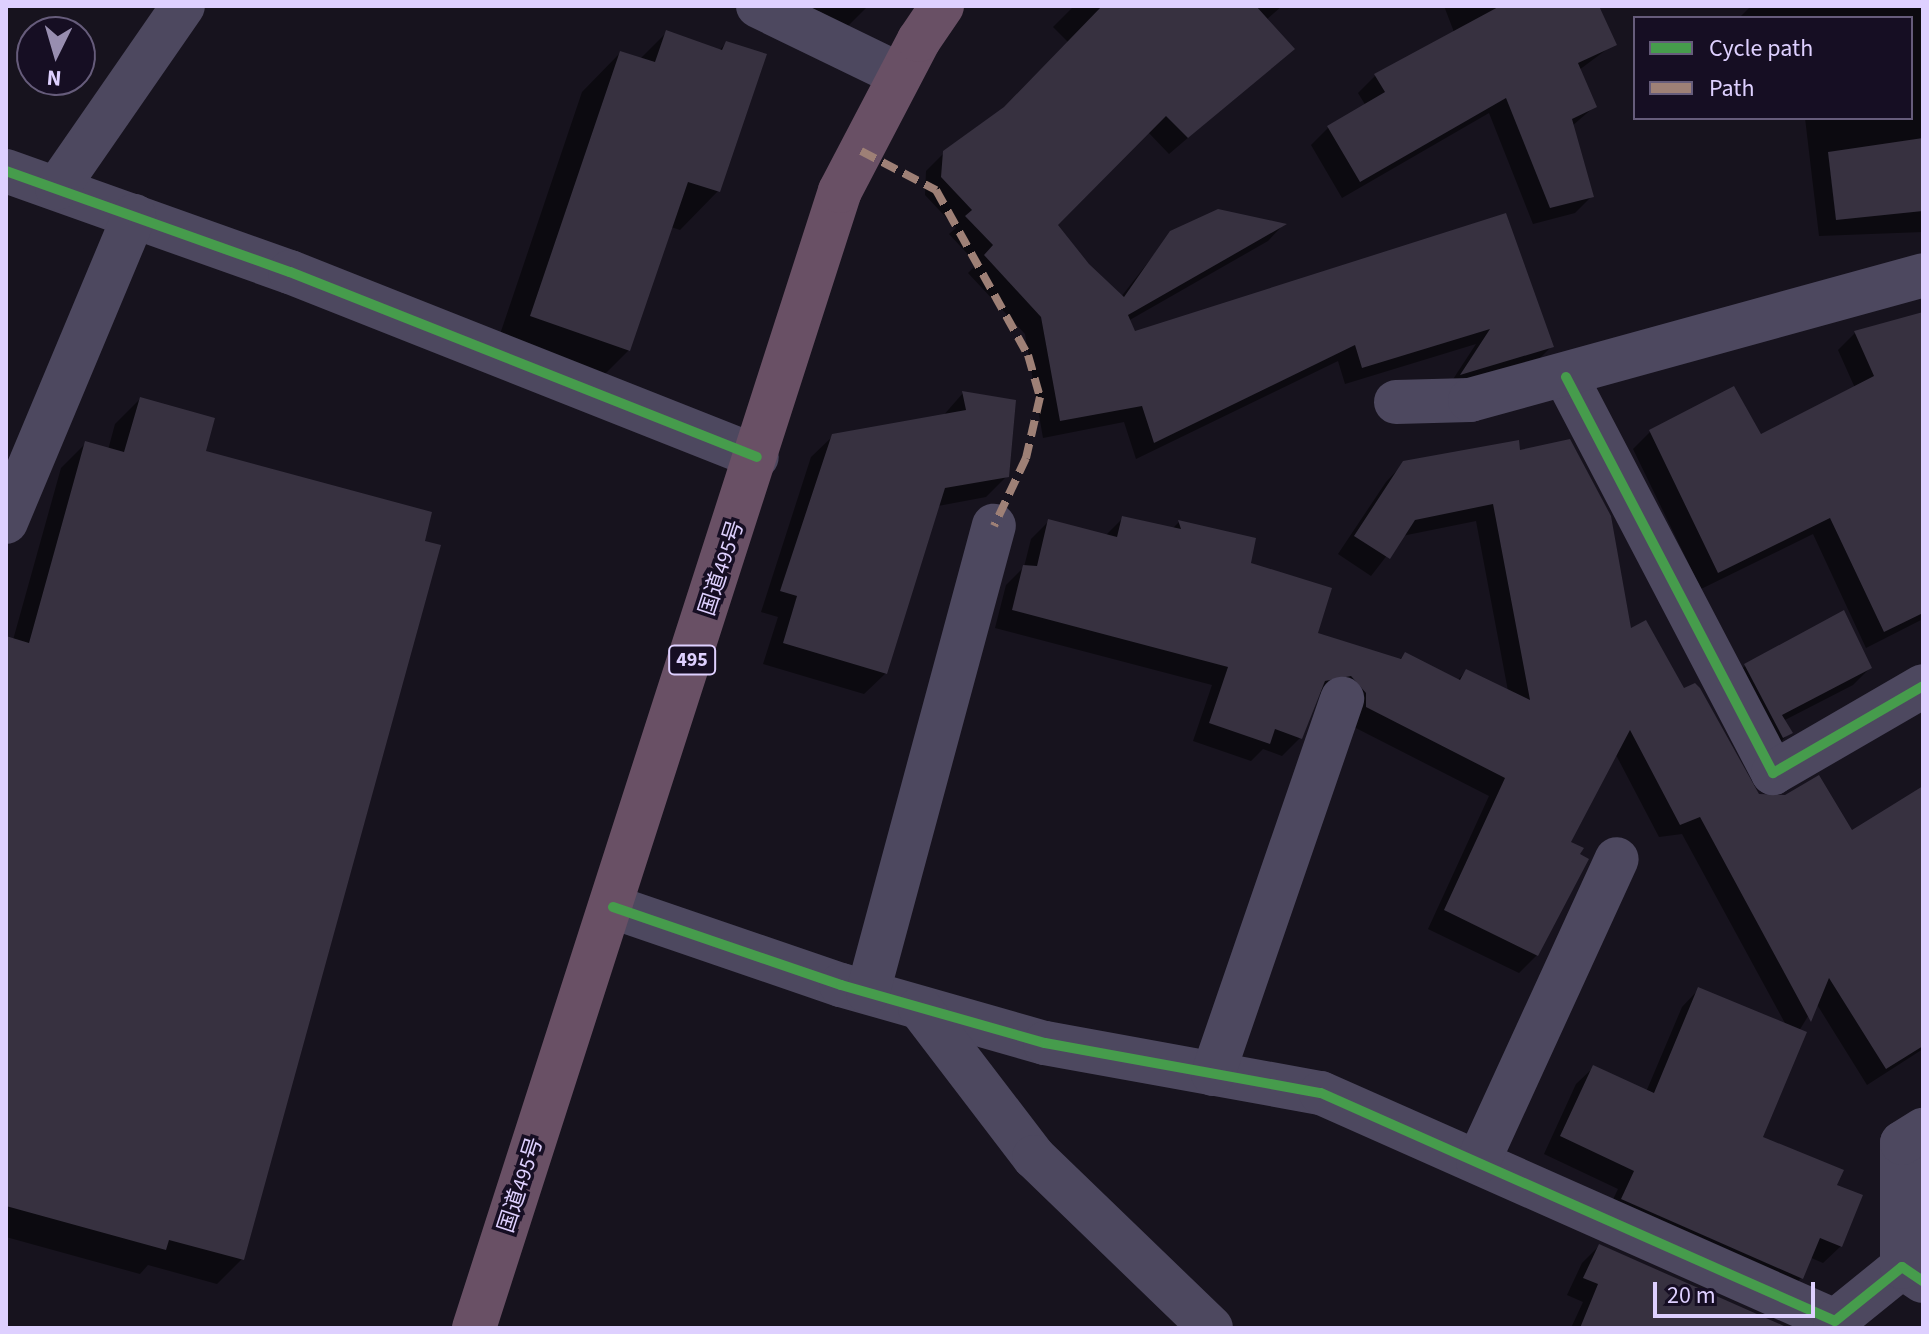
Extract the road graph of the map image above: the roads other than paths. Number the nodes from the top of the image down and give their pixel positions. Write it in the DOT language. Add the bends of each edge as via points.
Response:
graph roads {
  1 [pos="183,6"];
  2 [pos="758,6"];
  3 [pos="942,6"];
  4 [pos="900,75"];
  5 [pos="6,171"];
  6 [pos="57,188"];
  7 [pos="134,216"];
  8 [pos="1923,275"];
  9 [pos="1566,377"];
  10 [pos="1396,402"];
  11 [pos="757,457"];
  12 [pos="6,522"];
  13 [pos="994,526"];
  14 [pos="1923,686"];
  15 [pos="1342,699"];
  16 [pos="1617,859"];
  17 [pos="613,907"];
  18 [pos="868,992"];
  19 [pos="920,1008"];
  20 [pos="1213,1074"];
  21 [pos="1923,1130"];
  22 [pos="1478,1162"];
  23 [pos="1912,1274"];
  24 [pos="1834,1325"];
  25 [pos="474,1328"];
  26 [pos="1211,1328"];
  1 -- 6 [label="street"];
  2 -- 4 [label="street"];
  3 -- 4 [label="highway, 国道495号 / 495"];
  4 -- 11 [label="highway, 国道495号 / 495" via="840,191"];
  5 -- 6 [label="street"];
  6 -- 7 [label="street"];
  7 -- 11 [label="street" via="290,272"];
  7 -- 12 [label="street"];
  8 -- 9 [label="street"];
  9 -- 10 [label="street" via="1470,400"];
  9 -- 14 [label="street" via="1773,773"];
  11 -- 17 [label="highway, 国道495号 / 495"];
  13 -- 18 [label="street"];
  15 -- 20 [label="street"];
  16 -- 22 [label="street"];
  17 -- 18 [label="street"];
  17 -- 25 [label="highway, 国道495号 / 495"];
  18 -- 19 [label="street"];
  19 -- 20 [label="street" via="1045,1043"];
  19 -- 26 [label="street" via="1034,1157"];
  20 -- 22 [label="street" via="1321,1093"];
  21 -- 23 [label="street" via="1902,1143"];
  22 -- 24 [label="street"];
  23 -- 24 [label="street"];
}
